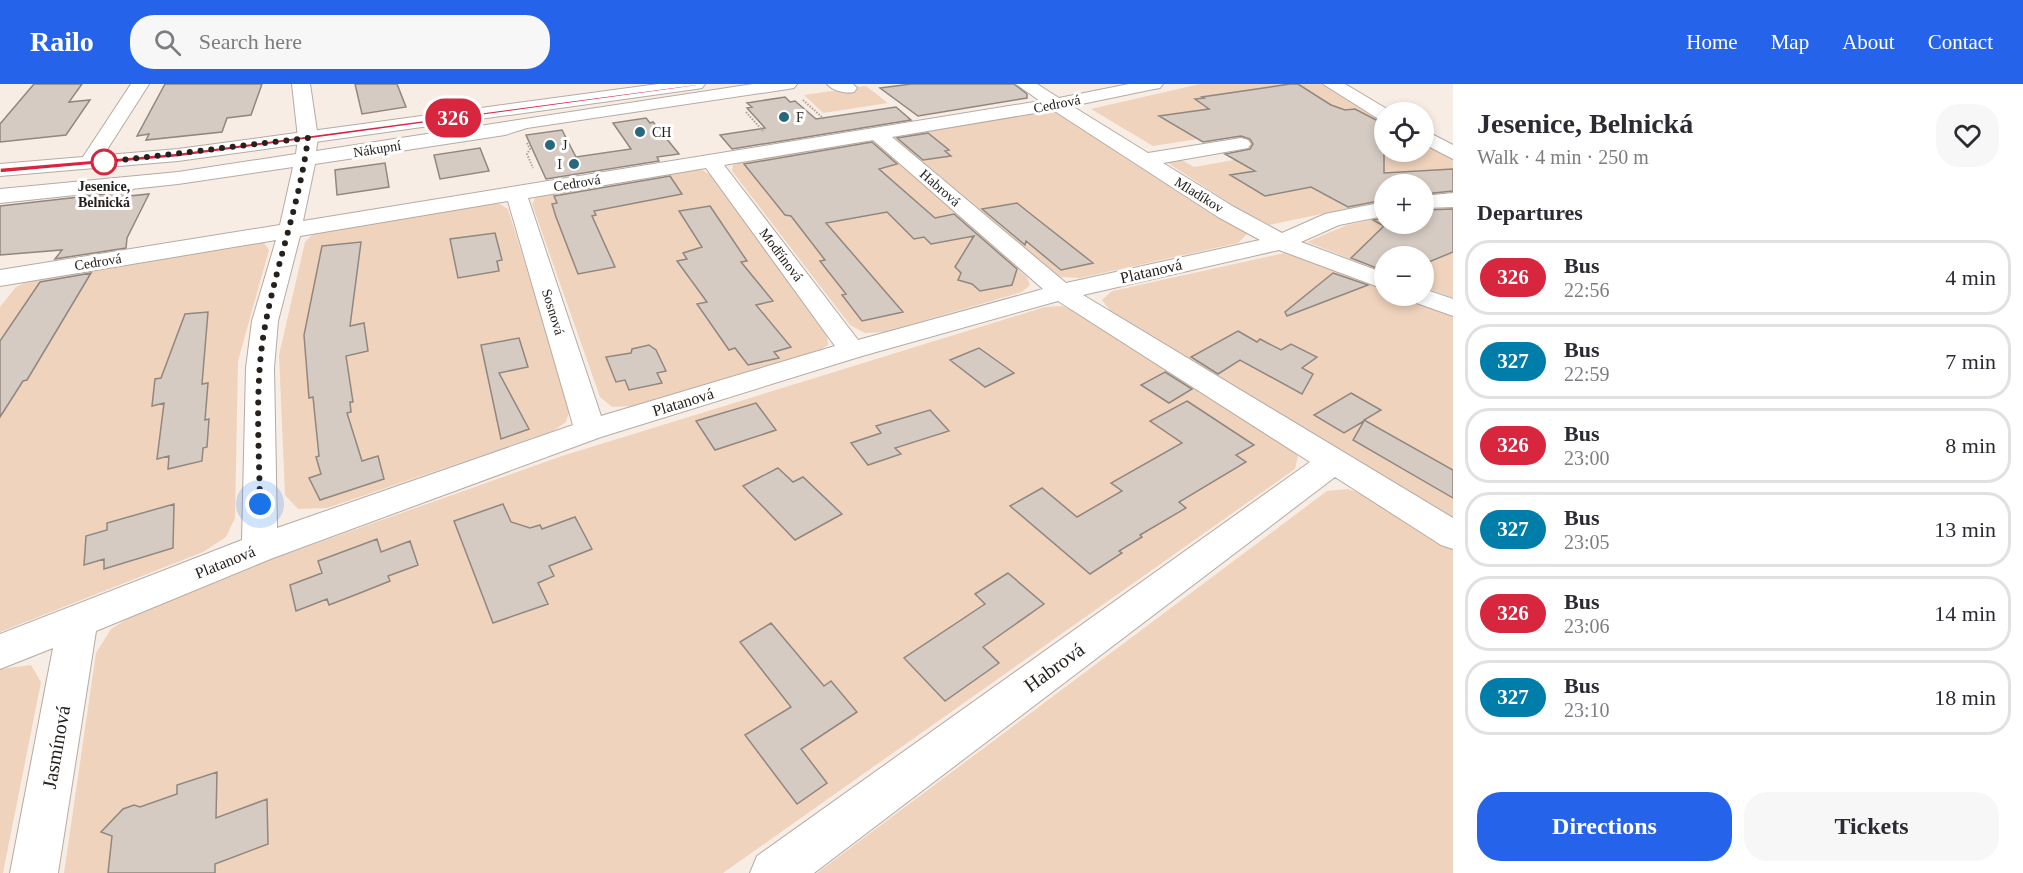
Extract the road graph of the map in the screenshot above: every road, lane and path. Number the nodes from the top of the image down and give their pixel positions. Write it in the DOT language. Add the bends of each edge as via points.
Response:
graph roads {
  1 [pos="140,84"];
  2 [pos="301,84"];
  3 [pos="788,84"];
  4 [pos="1025,84"];
  5 [pos="1154,84"];
  6 [pos="1332,84"];
  7 [pos="700,90"];
  8 [pos="1057,104"];
  9 [pos="1374,108"];
  10 [pos="743,110"];
  11 [pos="680,113"];
  12 [pos="562,118"];
  13 [pos="595,125"];
  14 [pos="765,132"];
  15 [pos="876,133"];
  16 [pos="1434,142"];
  17 [pos="1241,144"];
  18 [pos="307,149"];
  19 [pos="1453,153"];
  20 [pos="1144,160"];
  21 [pos="711,161"];
  22 [pos="89,163"];
  23 [pos="0,170"];
  24 [pos="516,193"];
  25 [pos="0,196"];
  26 [pos="1453,200"];
  27 [pos="1434,201"];
  28 [pos="1374,211"];
  29 [pos="290,230"];
  30 [pos="1281,242"];
  31 [pos="1374,278"];
  32 [pos="2,280"];
  33 [pos="1061,292"];
  34 [pos="1434,301"];
  35 [pos="1453,308"];
  36 [pos="852,350"];
  37 [pos="590,430"];
  38 [pos="1334,461"];
  39 [pos="1453,535"];
  40 [pos="261,548"];
  41 [pos="78,620"];
  42 [pos="0,652"];
  43 [pos="34,873"];
  44 [pos="774,873"];
  1 -- 22 [label="street"];
  2 -- 18 [label="street"];
  3 -- 7 [label="street, Nákupní"];
  4 -- 8 [label="street, Mladíkov"];
  5 -- 8 [label="street, Cedrová"];
  6 -- 9 [label="street"];
  7 -- 11 [label="street" via="680,108"];
  7 -- 12 [label="street, Nákupní"];
  7 -- 18 [label="street"];
  8 -- 15 [label="street, Cedrová"];
  8 -- 20 [label="street, Mladíkov"];
  10 -- 14 [label="path"];
  12 -- 13 [label="street"];
  12 -- 18 [label="street, Nákupní" via="505,129"];
  15 -- 21 [label="street, Cedrová"];
  15 -- 33 [label="street, Habrová"];
  16 -- 19 [label="street"];
  17 -- 20 [label="street"];
  18 -- 22 [label="street"];
  18 -- 25 [label="street, Nákupní" via="178,178"];
  18 -- 29 [label="street"];
  20 -- 30 [label="street, Mladíkov"];
  21 -- 24 [label="street, Cedrová"];
  21 -- 36 [label="street, Modřínová"];
  22 -- 23 [label="street"];
  24 -- 29 [label="street, Cedrová"];
  24 -- 37 [label="street, Sosnová"];
  26 -- 27 [label="street"];
  28 -- 30 [label="street, Platanová" via="1334,219"];
  29 -- 32 [label="street, Cedrová"];
  29 -- 40 [label="street" via="266,321 260,368"];
  30 -- 31 [label="street, Mladíkov"];
  30 -- 33 [label="street, Platanová"];
  33 -- 36 [label="street, Platanová"];
  33 -- 38 [label="street, Habrová"];
  34 -- 35 [label="street"];
  36 -- 37 [label="street, Platanová"];
  37 -- 40 [label="street, Platanová"];
  38 -- 39 [label="street, Habrová"];
  38 -- 44 [label="street, Habrová"];
  40 -- 41 [label="street, Platanová"];
  41 -- 42 [label="street, Platanová"];
  41 -- 43 [label="street, Jasmínová"];
}
